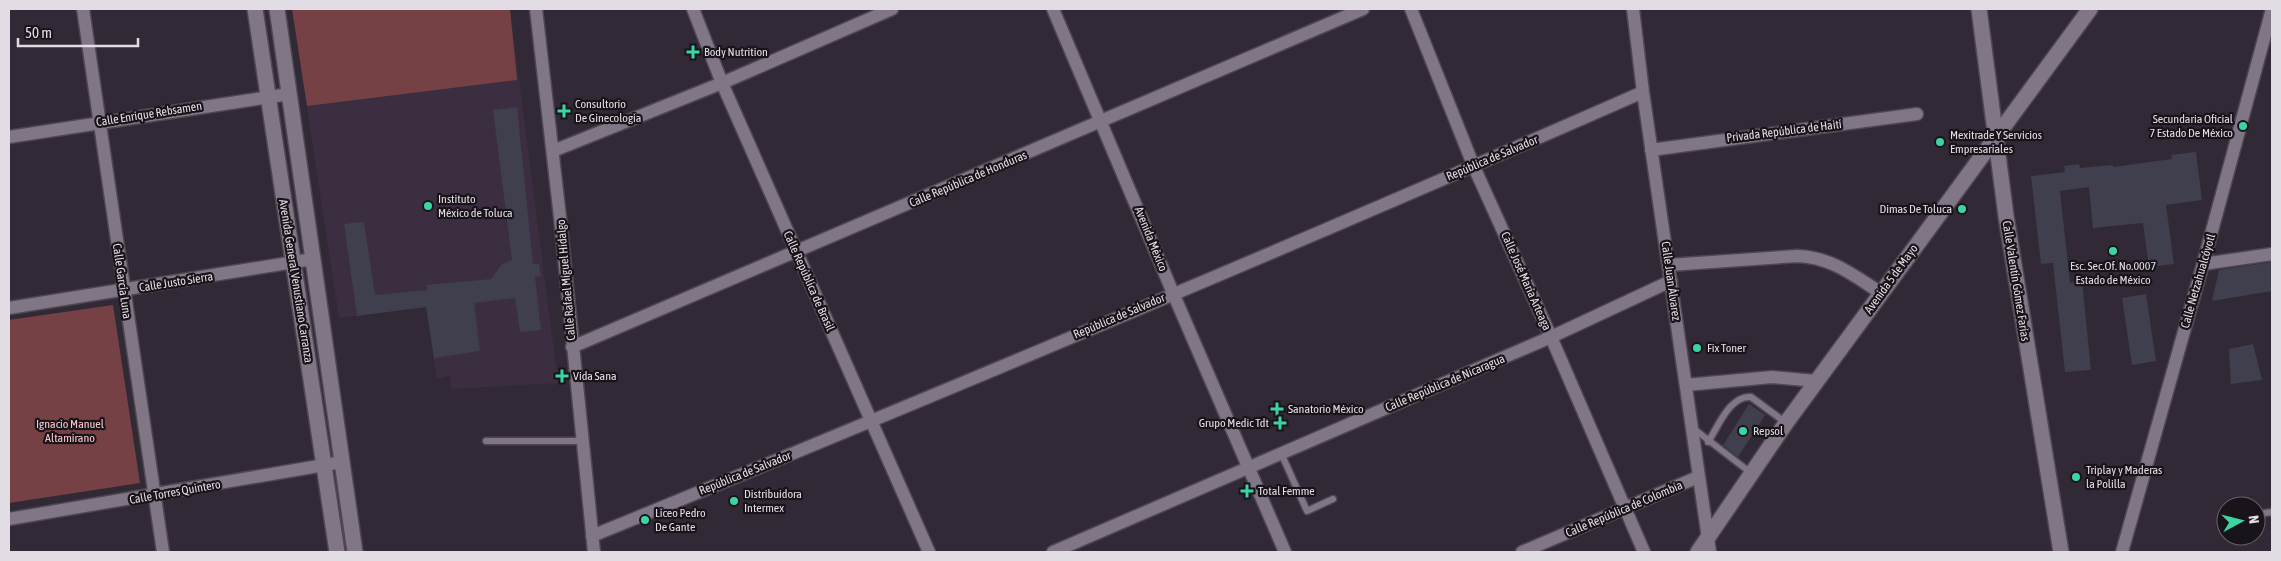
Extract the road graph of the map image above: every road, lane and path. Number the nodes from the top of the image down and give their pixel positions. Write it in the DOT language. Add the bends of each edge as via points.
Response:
graph roads {
  1 [pos="83,9"];
  2 [pos="255,9"];
  3 [pos="277,9"];
  4 [pos="536,9"];
  5 [pos="693,9"];
  6 [pos="892,9"];
  7 [pos="1053,9"];
  8 [pos="1363,9"];
  9 [pos="1411,9"];
  10 [pos="1633,9"];
  11 [pos="1979,9"];
  12 [pos="2090,9"];
  13 [pos="2272,9"];
  14 [pos="722,83"];
  15 [pos="1643,92"];
  16 [pos="289,94"];
  17 [pos="268,96"];
  18 [pos="1917,114"];
  19 [pos="100,122"];
  20 [pos="1102,122"];
  21 [pos="9,137"];
  22 [pos="1995,138"];
  23 [pos="1651,150"];
  24 [pos="553,151"];
  25 [pos="1474,167"];
  26 [pos="796,252"];
  27 [pos="2272,254"];
  28 [pos="312,259"];
  29 [pos="293,262"];
  30 [pos="2203,264"];
  31 [pos="1669,265"];
  32 [pos="1670,280"];
  33 [pos="124,290"];
  34 [pos="1173,293"];
  35 [pos="1880,293"];
  36 [pos="9,308"];
  37 [pos="1551,337"];
  38 [pos="572,347"];
  39 [pos="1816,382"];
  40 [pos="1686,385"];
  41 [pos="872,421"];
  42 [pos="1786,423"];
  43 [pos="1693,428"];
  44 [pos="486,441"];
  45 [pos="582,441"];
  46 [pos="1708,442"];
  47 [pos="1281,453"];
  48 [pos="342,462"];
  49 [pos="323,465"];
  50 [pos="1248,467"];
  51 [pos="1752,474"];
  52 [pos="1698,478"];
  53 [pos="154,496"];
  54 [pos="1333,500"];
  55 [pos="1625,509"];
  56 [pos="9,519"];
  57 [pos="592,536"];
  58 [pos="1709,545"];
  59 [pos="163,552"];
  60 [pos="337,552"];
  61 [pos="354,552"];
  62 [pos="594,552"];
  63 [pos="929,552"];
  64 [pos="1053,552"];
  65 [pos="1285,552"];
  66 [pos="1522,552"];
  67 [pos="1644,552"];
  68 [pos="1698,552"];
  69 [pos="2061,552"];
  70 [pos="2122,552"];
  1 -- 19 [label="street, Calle García Luna"];
  2 -- 17 [label="main road, Avenida General Venustiano Carranza"];
  3 -- 16 [label="main road, Avenida General Venustiano Carranza"];
  4 -- 24 [label="street, Calle Rafael Miguel Hidalgo"];
  5 -- 14 [label="street, Calle República de Brasil"];
  6 -- 14 [label="street"];
  7 -- 20 [label="street, Avenida México"];
  8 -- 20 [label="street, Calle República de Honduras"];
  9 -- 25 [label="street, Calle José María Arteaga"];
  10 -- 15 [label="street, Calle Juan Álvarez"];
  11 -- 22 [label="main road, Calle Valentín Gómez Farías"];
  12 -- 22 [label="main road, Avenida 5 de Mayo"];
  13 -- 30 [label="street, Calle Netzahualcóyotl"];
  14 -- 24 [label="street"];
  14 -- 26 [label="street, Calle República de Brasil"];
  15 -- 23 [label="street, Calle Juan Álvarez"];
  15 -- 25 [label="street, República de Salvador"];
  16 -- 17 [label="street, Calle Enrique Rebsamen"];
  16 -- 28 [label="main road, Avenida General Venustiano Carranza"];
  17 -- 19 [label="street, Calle Enrique Rebsamen"];
  17 -- 29 [label="main road, Avenida General Venustiano Carranza"];
  18 -- 23 [label="street, Privada República de Haití"];
  19 -- 21 [label="street, Calle Enrique Rebsamen"];
  19 -- 33 [label="street, Calle García Luna"];
  20 -- 26 [label="street, Calle República de Honduras"];
  20 -- 34 [label="street, Avenida México"];
  22 -- 35 [label="main road, Avenida 5 de Mayo"];
  22 -- 69 [label="main road, Calle Valentín Gómez Farías"];
  23 -- 31 [label="street, Calle Juan Álvarez"];
  24 -- 38 [label="street, Calle Rafael Miguel Hidalgo"];
  25 -- 34 [label="street, República de Salvador"];
  25 -- 37 [label="street, Calle José María Arteaga"];
  26 -- 38 [label="street, Calle República de Honduras"];
  26 -- 41 [label="street, Calle República de Brasil"];
  27 -- 30 [label="street"];
  28 -- 29 [label="street, Calle Justo Sierra"];
  28 -- 48 [label="main road, Avenida General Venustiano Carranza"];
  29 -- 33 [label="street, Calle Justo Sierra"];
  29 -- 49 [label="main road, Avenida General Venustiano Carranza"];
  30 -- 70 [label="street, Calle Netzahualcóyotl"];
  31 -- 32 [label="street, Calle Juan Álvarez"];
  31 -- 35 [label="street" via="1815,256 1834,263"];
  32 -- 37 [label="street, Calle República de Nicaragua"];
  32 -- 40 [label="street, Calle Juan Álvarez"];
  33 -- 36 [label="street, Calle Justo Sierra"];
  33 -- 53 [label="street, Calle García Luna"];
  34 -- 41 [label="street, República de Salvador"];
  34 -- 50 [label="street, Avenida México"];
  35 -- 39 [label="main road, Avenida 5 de Mayo"];
  37 -- 47 [label="street, Calle República de Nicaragua"];
  37 -- 55 [label="street, Calle José María Arteaga"];
  38 -- 45 [label="street, Calle Rafael Miguel Hidalgo"];
  39 -- 40 [label="street" via="1772,377"];
  39 -- 42 [label="main road, Avenida 5 de Mayo"];
  40 -- 43 [label="street, Calle Juan Álvarez"];
  41 -- 57 [label="street, República de Salvador"];
  41 -- 63 [label="street, Calle República de Brasil"];
  42 -- 46 [label="lane" via="1745,396 1734,402"];
  42 -- 51 [label="main road, Avenida 5 de Mayo"];
  43 -- 46 [label="lane"];
  43 -- 52 [label="street, Calle Juan Álvarez"];
  44 -- 45 [label="lane"];
  45 -- 57 [label="street, Calle Rafael Miguel Hidalgo"];
  46 -- 51 [label="lane"];
  47 -- 50 [label="street, Calle República de Nicaragua"];
  47 -- 54 [label="lane" via="1307,511"];
  48 -- 49 [label="street, Calle Torres Quintero"];
  48 -- 61 [label="main road, Avenida General Venustiano Carranza"];
  49 -- 53 [label="street, Calle Torres Quintero"];
  49 -- 60 [label="main road, Avenida General Venustiano Carranza"];
  50 -- 64 [label="street, Calle República de Nicaragua"];
  50 -- 65 [label="street, Avenida México"];
  51 -- 58 [label="main road, Avenida 5 de Mayo"];
  52 -- 55 [label="street, Calle República de Colombia"];
  52 -- 58 [label="street, Calle Juan Álvarez"];
  53 -- 56 [label="street, Calle Torres Quintero"];
  53 -- 59 [label="street, Calle García Luna"];
  55 -- 66 [label="street, Calle República de Colombia"];
  55 -- 67 [label="street, Calle José María Arteaga"];
  57 -- 62 [label="street, Calle Rafael Miguel Hidalgo"];
  58 -- 68 [label="main road, Avenida 5 de Mayo"];
}
